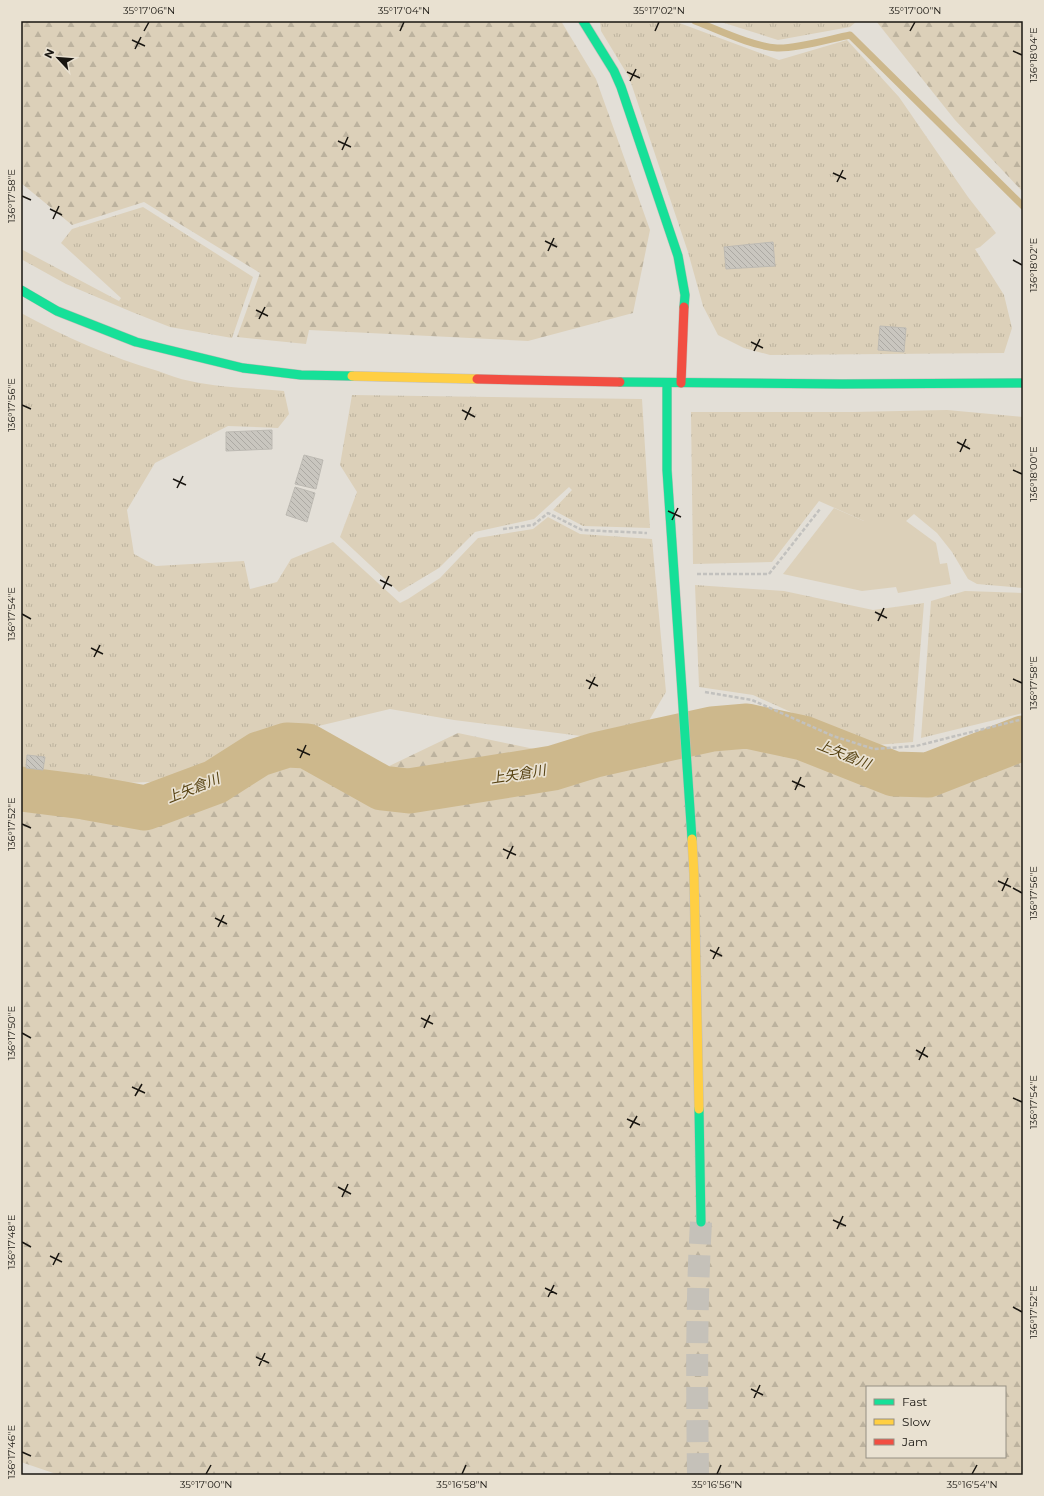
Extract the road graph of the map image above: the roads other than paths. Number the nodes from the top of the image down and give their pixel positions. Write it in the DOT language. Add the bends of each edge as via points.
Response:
graph roads {
  1 [pos="583,21"];
  2 [pos="21,290"];
  3 [pos="667,383"];
  4 [pos="681,383"];
  5 [pos="1023,383"];
  6 [pos="701,1222"];
  1 -- 4 [label="street" via="621,87 678,256 685,295"];
  2 -- 3 [label="street" via="57,311 136,342 243,368 301,375"];
  3 -- 4 [label="street"];
  3 -- 6 [label="street" via="666,443 694,874"];
  4 -- 5 [label="street"];
}
